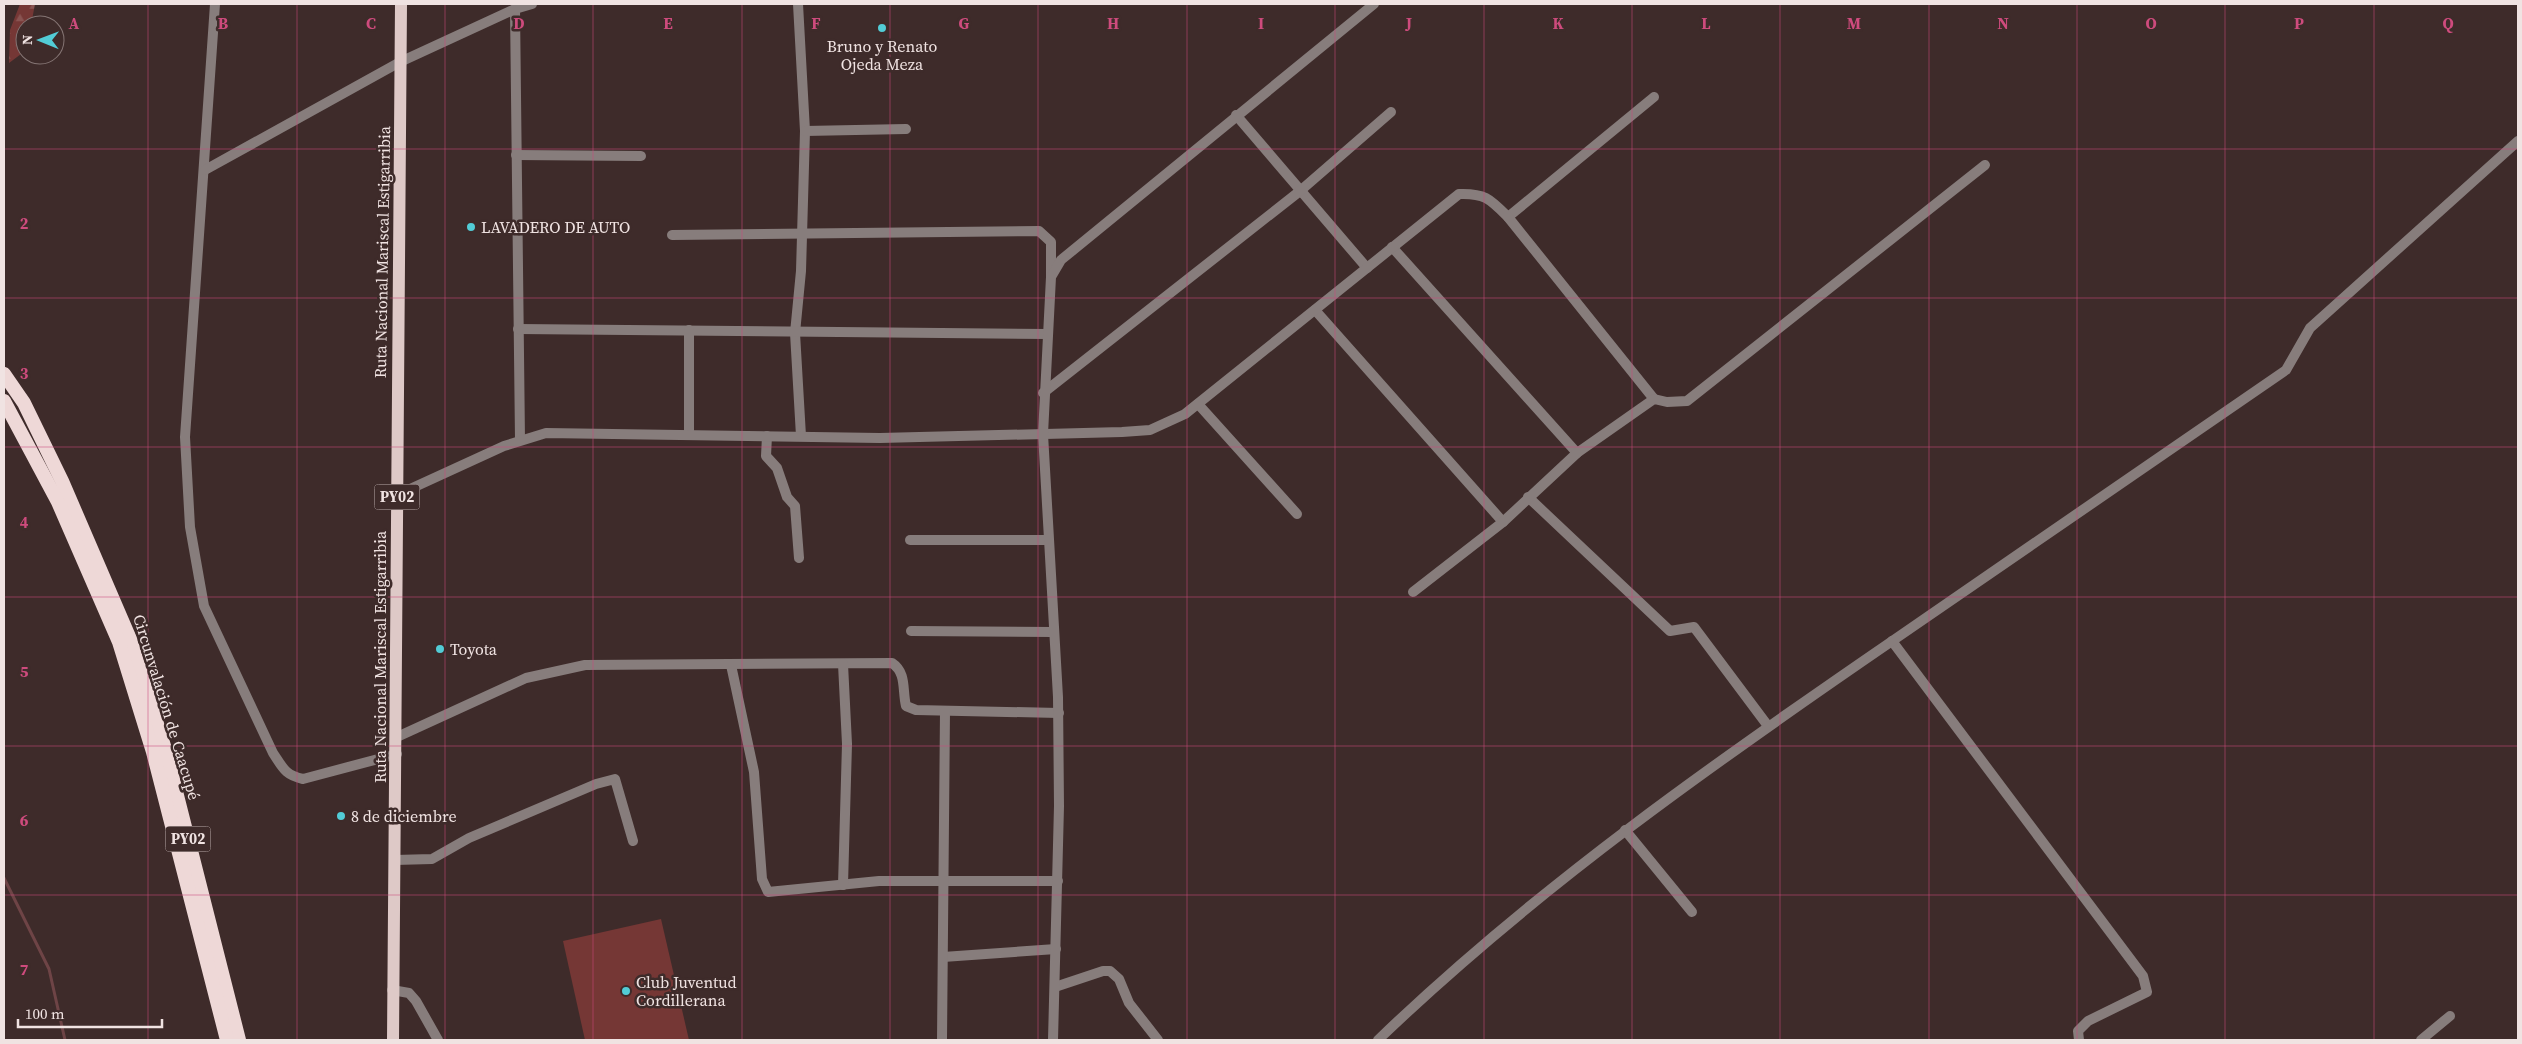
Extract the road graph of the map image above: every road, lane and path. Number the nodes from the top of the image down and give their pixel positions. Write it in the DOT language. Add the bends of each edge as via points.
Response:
graph roads {
  1 [pos="215,4"];
  2 [pos="401,4"];
  3 [pos="532,4"];
  4 [pos="798,4"];
  5 [pos="1374,4"];
  6 [pos="515,9"];
  7 [pos="400,62"];
  8 [pos="1654,98"];
  9 [pos="1390,112"];
  10 [pos="1236,114"];
  11 [pos="906,129"];
  12 [pos="805,131"];
  13 [pos="2518,141"];
  14 [pos="516,155"];
  15 [pos="641,156"];
  16 [pos="1985,165"];
  17 [pos="205,170"];
  18 [pos="1300,191"];
  19 [pos="1508,217"];
  20 [pos="802,233"];
  21 [pos="672,234"];
  22 [pos="1392,247"];
  23 [pos="1367,268"];
  24 [pos="1051,278"];
  25 [pos="1315,310"];
  26 [pos="518,329"];
  27 [pos="689,330"];
  28 [pos="795,331"];
  29 [pos="1047,334"];
  30 [pos="4,374"];
  31 [pos="1043,393"];
  32 [pos="1654,399"];
  33 [pos="4,401"];
  34 [pos="1198,404"];
  35 [pos="1043,434"];
  36 [pos="688,435"];
  37 [pos="767,436"];
  38 [pos="801,436"];
  39 [pos="520,440"];
  40 [pos="1577,453"];
  41 [pos="397,495"];
  42 [pos="1528,497"];
  43 [pos="1298,514"];
  44 [pos="1503,522"];
  45 [pos="910,540"];
  46 [pos="1048,540"];
  47 [pos="799,558"];
  48 [pos="1413,592"];
  49 [pos="911,630"];
  50 [pos="1054,632"];
  51 [pos="1892,641"];
  52 [pos="844,664"];
  53 [pos="731,665"];
  54 [pos="945,711"];
  55 [pos="1059,713"];
  56 [pos="1768,726"];
  57 [pos="397,737"];
  58 [pos="397,754"];
  59 [pos="1625,830"];
  60 [pos="633,841"];
  61 [pos="395,860"];
  62 [pos="943,881"];
  63 [pos="1058,881"];
  64 [pos="843,885"];
  65 [pos="1692,912"];
  66 [pos="1056,949"];
  67 [pos="943,957"];
  68 [pos="1055,987"];
  69 [pos="392,990"];
  70 [pos="2450,1016"];
  71 [pos="227,1040"];
  72 [pos="239,1040"];
  73 [pos="393,1040"];
  74 [pos="438,1040"];
  75 [pos="942,1040"];
  76 [pos="1054,1040"];
  77 [pos="1158,1040"];
  78 [pos="1378,1040"];
  79 [pos="2079,1040"];
  80 [pos="2421,1040"];
  1 -- 17 [label="street"];
  2 -- 7 [label="main road, Ruta Nacional Mariscal Estigarribia / PY02"];
  3 -- 6 [label="street"];
  4 -- 12 [label="street"];
  5 -- 10 [label="street"];
  6 -- 7 [label="street"];
  6 -- 14 [label="street"];
  7 -- 17 [label="street"];
  7 -- 41 [label="main road, Ruta Nacional Mariscal Estigarribia / PY02"];
  8 -- 19 [label="street"];
  9 -- 18 [label="street"];
  10 -- 18 [label="street"];
  10 -- 24 [label="street" via="1061,260"];
  11 -- 12 [label="street"];
  12 -- 20 [label="street"];
  13 -- 51 [label="street" via="2310,328 2286,370"];
  14 -- 15 [label="street"];
  14 -- 26 [label="street"];
  16 -- 32 [label="street" via="1687,401"];
  17 -- 58 [label="street" via="184,437 190,527 204,606 274,753 291,777 303,779"];
  18 -- 23 [label="street"];
  18 -- 31 [label="street"];
  19 -- 22 [label="street" via="1490,199 1477,193 1459,194"];
  19 -- 32 [label="street"];
  20 -- 21 [label="street"];
  20 -- 24 [label="street" via="1039,231 1051,242"];
  20 -- 28 [label="street"];
  22 -- 23 [label="street"];
  22 -- 40 [label="street"];
  23 -- 25 [label="street"];
  24 -- 29 [label="street"];
  25 -- 34 [label="street"];
  25 -- 44 [label="street"];
  26 -- 27 [label="street"];
  26 -- 39 [label="street"];
  27 -- 28 [label="street"];
  27 -- 36 [label="street"];
  28 -- 29 [label="street"];
  28 -- 38 [label="street"];
  29 -- 31 [label="street"];
  30 -- 72 [label="highway, Circunvalación de Caacupé / PY02" via="24,404 62,481 130,639 166,752"];
  31 -- 35 [label="street"];
  32 -- 40 [label="street"];
  33 -- 71 [label="highway, Circunvalación de Caacupé / PY02" via="58,502 119,642 153,752"];
  34 -- 35 [label="street" via="1185,414 1150,430"];
  34 -- 43 [label="street"];
  35 -- 38 [label="street" via="880,438"];
  35 -- 46 [label="street"];
  36 -- 37 [label="street"];
  36 -- 39 [label="street" via="546,433"];
  37 -- 38 [label="street"];
  37 -- 47 [label="street" via="766,456 777,468 787,497 795,506"];
  39 -- 41 [label="street"];
  40 -- 42 [label="street"];
  41 -- 57 [label="main road, Ruta Nacional Mariscal Estigarribia / PY02"];
  42 -- 44 [label="street"];
  42 -- 56 [label="street" via="1670,632 1694,627"];
  44 -- 48 [label="street"];
  45 -- 46 [label="street"];
  46 -- 50 [label="street"];
  49 -- 50 [label="street"];
  50 -- 55 [label="street"];
  51 -- 56 [label="street"];
  51 -- 79 [label="street" via="2143,976 2147,992 2088,1021 2078,1031"];
  52 -- 53 [label="street"];
  52 -- 54 [label="street" via="892,664 900,668 906,706 916,710"];
  52 -- 64 [label="street" via="847,744"];
  53 -- 57 [label="street" via="585,666 526,678"];
  53 -- 64 [label="street" via="754,772 762,879 768,892"];
  54 -- 55 [label="street"];
  54 -- 62 [label="street"];
  55 -- 63 [label="street"];
  56 -- 59 [label="street"];
  57 -- 58 [label="main road, Ruta Nacional Mariscal Estigarribia / PY02"];
  58 -- 61 [label="main road, Ruta Nacional Mariscal Estigarribia / PY02"];
  59 -- 65 [label="street"];
  59 -- 78 [label="street" via="1502,929"];
  60 -- 61 [label="street" via="615,779 469,838 432,859"];
  61 -- 69 [label="main road, Ruta Nacional Mariscal Estigarribia / PY02"];
  62 -- 63 [label="street"];
  62 -- 64 [label="street"];
  62 -- 67 [label="street"];
  63 -- 66 [label="street"];
  66 -- 67 [label="street"];
  66 -- 68 [label="street"];
  67 -- 75 [label="street"];
  68 -- 76 [label="street"];
  68 -- 77 [label="street" via="1103,971 1110,972"];
  69 -- 73 [label="main road, Ruta Nacional Mariscal Estigarribia / PY02"];
  69 -- 74 [label="street" via="409,993"];
  70 -- 80 [label="street"];
}
